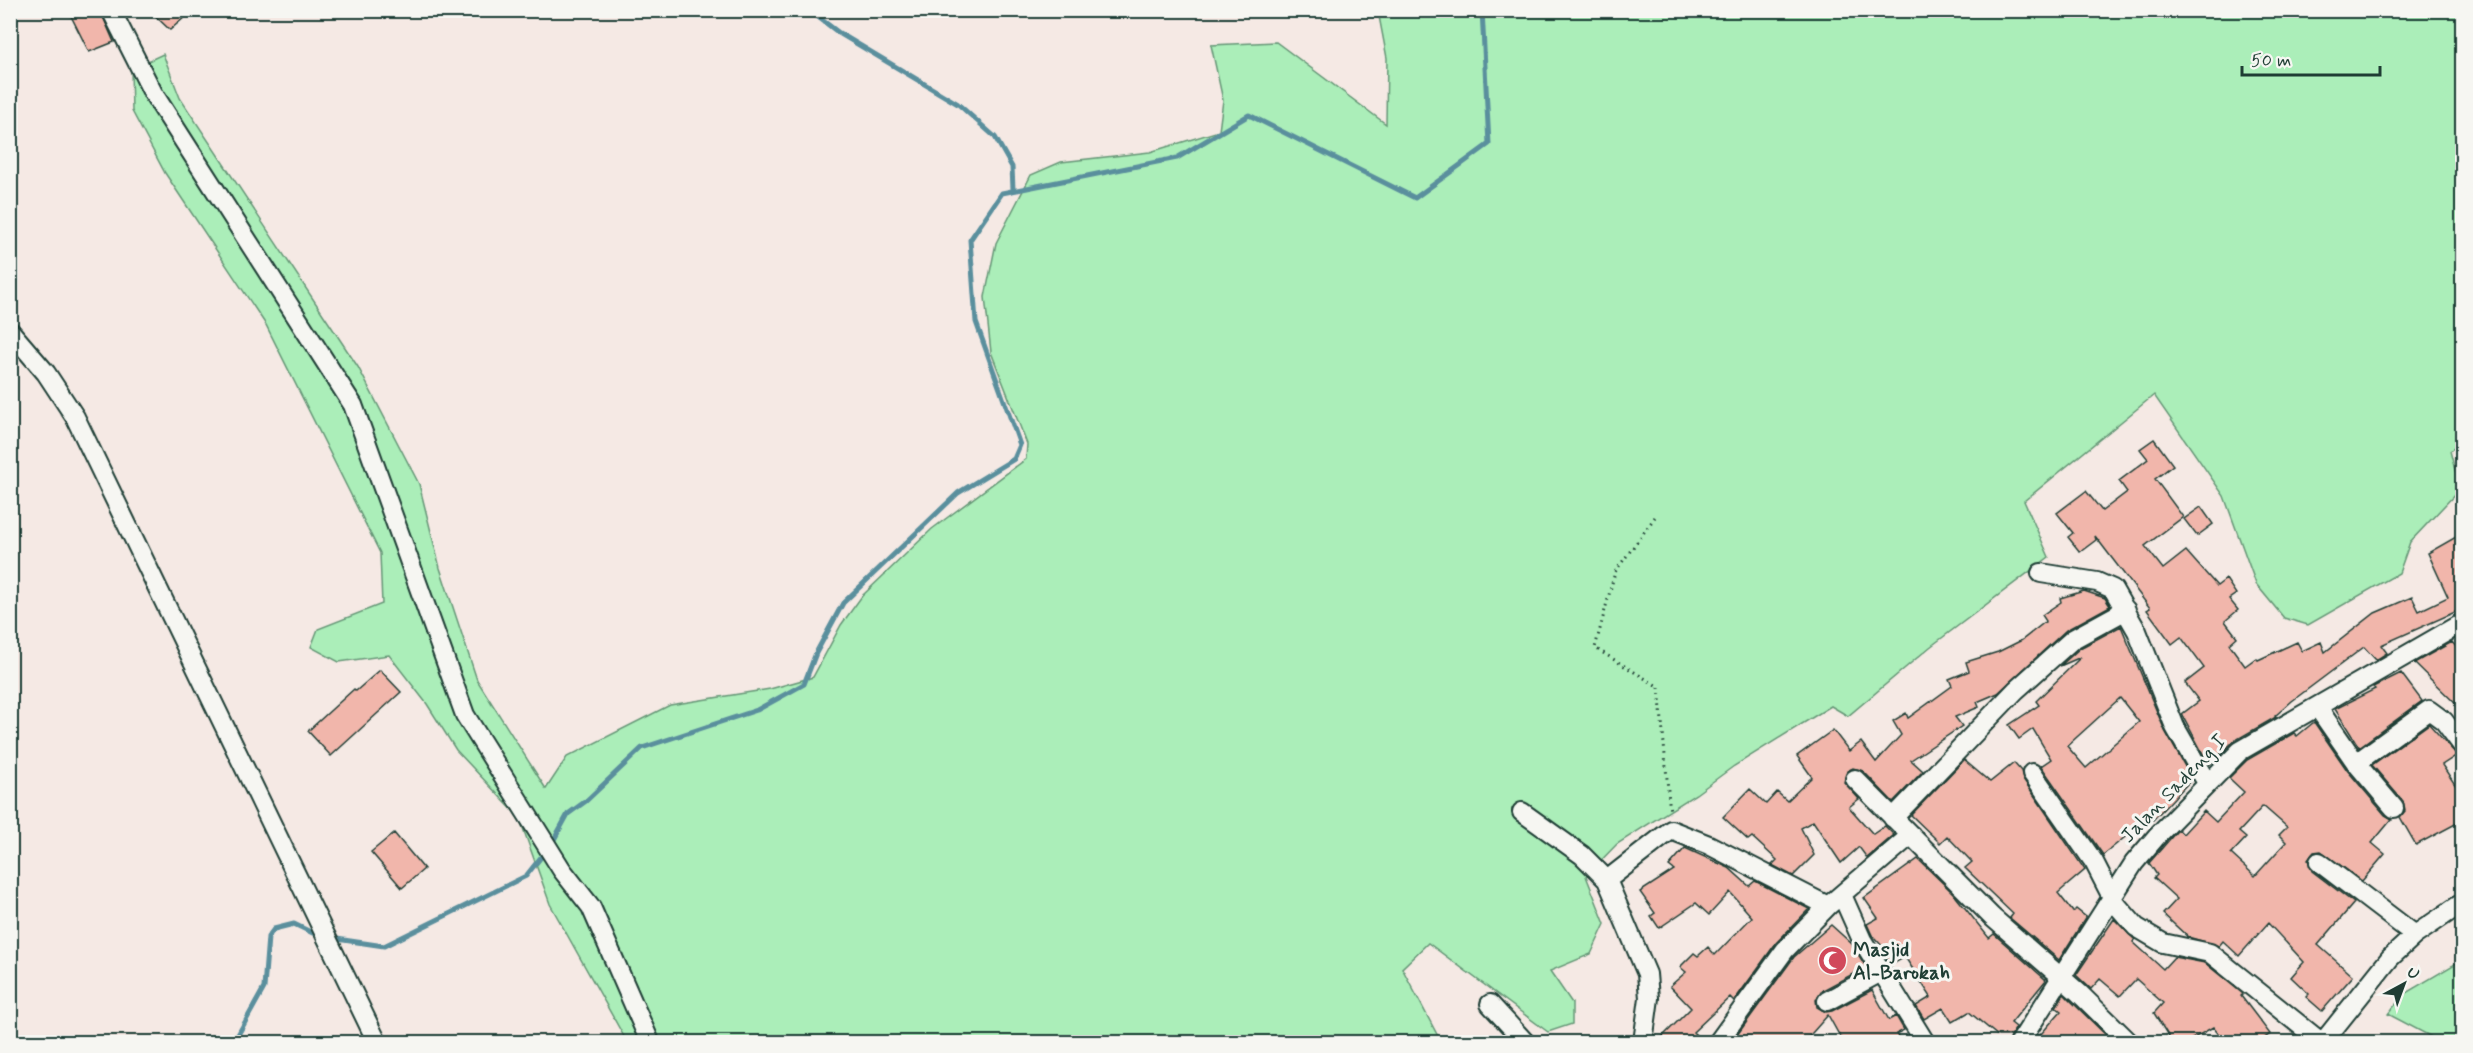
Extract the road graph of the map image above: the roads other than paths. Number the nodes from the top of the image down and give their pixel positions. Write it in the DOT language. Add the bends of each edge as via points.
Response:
graph roads {
  1 [pos="111,10"];
  2 [pos="10,331"];
  3 [pos="2041,573"];
  4 [pos="2126,610"];
  5 [pos="2463,623"];
  6 [pos="2318,708"];
  7 [pos="2463,745"];
  8 [pos="2356,763"];
  9 [pos="2032,773"];
  10 [pos="1855,779"];
  11 [pos="2207,783"];
  12 [pos="2394,808"];
  13 [pos="1522,812"];
  14 [pos="1893,818"];
  15 [pos="1911,835"];
  16 [pos="2319,862"];
  17 [pos="1607,880"];
  18 [pos="2112,894"];
  19 [pos="1842,895"];
  20 [pos="2463,903"];
  21 [pos="1828,906"];
  22 [pos="2415,935"];
  23 [pos="1881,972"];
  24 [pos="2061,979"];
  25 [pos="1827,1001"];
  26 [pos="1490,1004"];
  27 [pos="377,1042"];
  28 [pos="650,1042"];
  29 [pos="1525,1042"];
  30 [pos="1644,1042"];
  31 [pos="1718,1042"];
  32 [pos="1925,1042"];
  33 [pos="2020,1042"];
  34 [pos="2129,1042"];
  35 [pos="2322,1042"];
  1 -- 28 [label="street" via="153,93 353,405 465,715 562,870 591,907"];
  2 -- 27 [label="street" via="46,373 75,417"];
  3 -- 4 [label="street" via="2097,582 2112,589"];
  4 -- 11 [label="street" via="2156,671 2175,727"];
  4 -- 14 [label="street" via="2073,639 2024,683"];
  5 -- 6 [label="street, Jalan Sadeng I"];
  6 -- 8 [label="street"];
  6 -- 11 [label="street, Jalan Sadeng I" via="2240,751"];
  7 -- 8 [label="street" via="2444,721 2429,710"];
  8 -- 12 [label="street"];
  9 -- 18 [label="street"];
  10 -- 14 [label="street"];
  11 -- 18 [label="street, Jalan Sadeng I" via="2157,836"];
  13 -- 17 [label="street" via="1582,855"];
  14 -- 15 [label="street"];
  15 -- 19 [label="street"];
  15 -- 24 [label="street" via="1992,917"];
  16 -- 22 [label="street"];
  17 -- 21 [label="street" via="1671,830 1709,845"];
  17 -- 30 [label="street" via="1647,974 1649,998"];
  18 -- 24 [label="street, Jalan Sadeng I"];
  18 -- 35 [label="street" via="2136,927 2163,943 2210,953"];
  19 -- 21 [label="street"];
  19 -- 23 [label="street"];
  20 -- 22 [label="street"];
  21 -- 31 [label="street" via="1785,950"];
  22 -- 35 [label="street" via="2390,958"];
  23 -- 25 [label="street"];
  23 -- 32 [label="street"];
  24 -- 33 [label="street, Jalan Sadeng I"];
  24 -- 34 [label="street"];
  26 -- 29 [label="street"];
}
